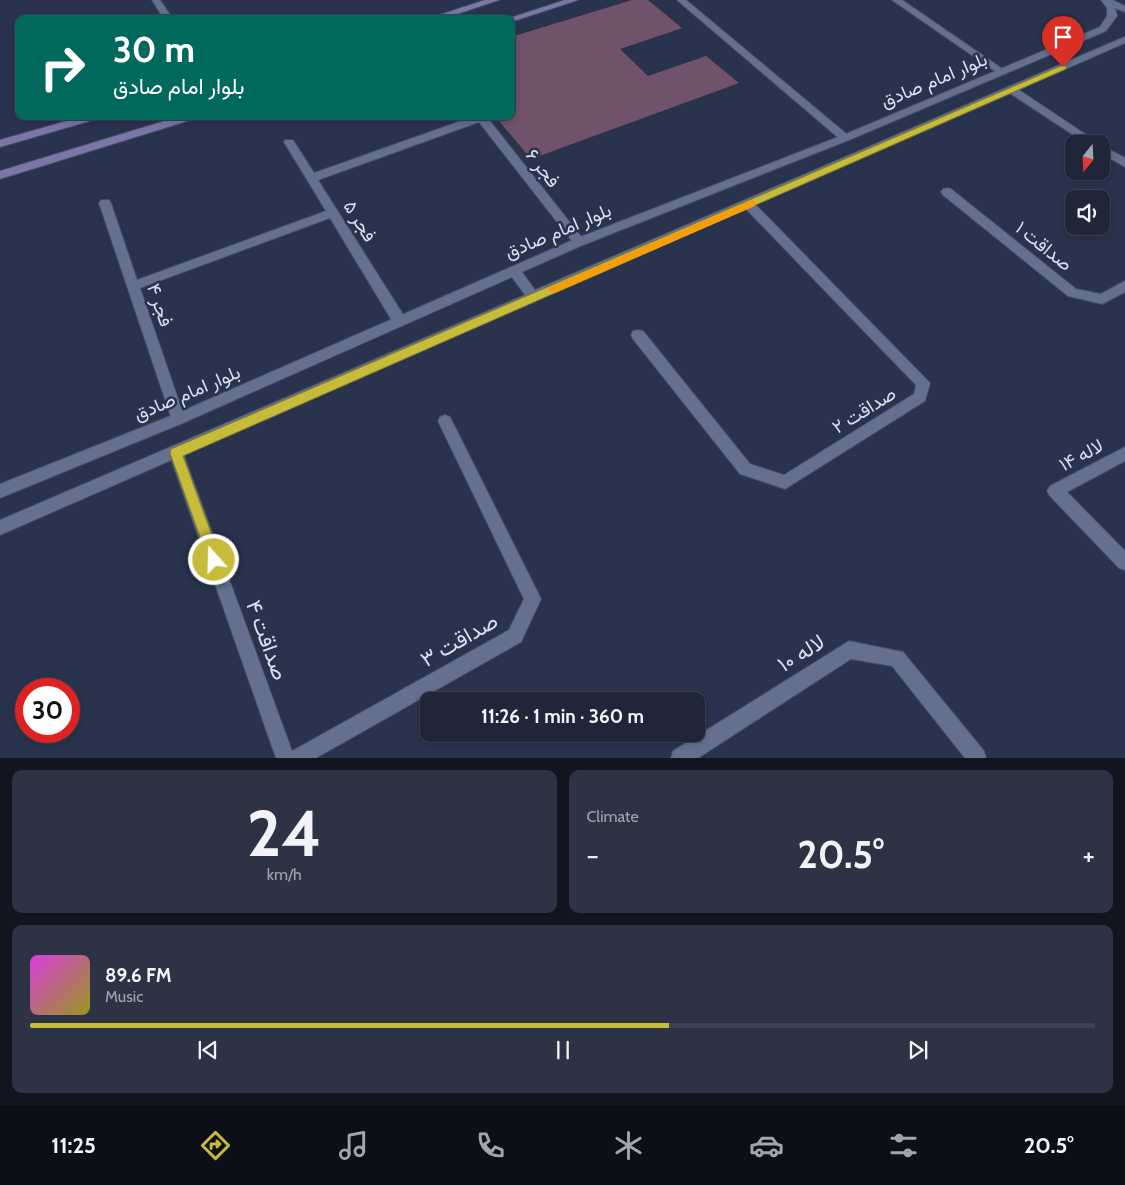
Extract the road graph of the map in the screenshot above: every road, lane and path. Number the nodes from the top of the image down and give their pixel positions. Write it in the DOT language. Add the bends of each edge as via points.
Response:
graph roads {
  1 [pos="156,0"];
  2 [pos="495,0"];
  3 [pos="574,0"];
  4 [pos="681,0"];
  5 [pos="896,0"];
  6 [pos="1105,0"];
  7 [pos="1125,9"];
  8 [pos="166,15"];
  9 [pos="444,15"];
  10 [pos="515,18"];
  11 [pos="1092,33"];
  12 [pos="1119,42"];
  13 [pos="1002,72"];
  14 [pos="1012,90"];
  15 [pos="82,120"];
  16 [pos="180,120"];
  17 [pos="472,120"];
  18 [pos="482,120"];
  19 [pos="1081,135"];
  20 [pos="844,138"];
  21 [pos="289,142"];
  22 [pos="0,144"];
  23 [pos="864,153"];
  24 [pos="1110,154"];
  25 [pos="1125,163"];
  26 [pos="0,175"];
  27 [pos="311,178"];
  28 [pos="947,192"];
  29 [pos="105,203"];
  30 [pos="749,205"];
  31 [pos="333,213"];
  32 [pos="579,242"];
  33 [pos="514,270"];
  34 [pos="133,286"];
  35 [pos="1125,286"];
  36 [pos="534,298"];
  37 [pos="399,320"];
  38 [pos="638,335"];
  39 [pos="178,418"];
  40 [pos="445,422"];
  41 [pos="176,453"];
  42 [pos="1125,454"];
  43 [pos="0,490"];
  44 [pos="0,528"];
  45 [pos="1125,562"];
  46 [pos="285,758"];
  47 [pos="297,758"];
  48 [pos="680,758"];
  49 [pos="977,758"];
  1 -- 8 [label="street"];
  2 -- 9 [label="main road"];
  3 -- 10 [label="main road"];
  4 -- 20 [label="street"];
  5 -- 13 [label="street"];
  6 -- 7 [label="street"];
  6 -- 11 [label="street, بلوار امام صادق" via="1112,16 1103,29"];
  11 -- 12 [label="street" via="1106,34"];
  11 -- 13 [label="street, بلوار امام صادق"];
  12 -- 14 [label="street"];
  13 -- 20 [label="street, بلوار امام صادق"];
  14 -- 19 [label="street"];
  14 -- 23 [label="street"];
  15 -- 22 [label="main road"];
  16 -- 26 [label="main road"];
  17 -- 27 [label="street"];
  18 -- 32 [label="street, فجر ۶"];
  20 -- 23 [label="street"];
  20 -- 32 [label="street, بلوار امام صادق"];
  21 -- 27 [label="street, فجر ۵"];
  23 -- 30 [label="street"];
  24 -- 25 [label="street"];
  27 -- 31 [label="street, فجر ۵"];
  28 -- 35 [label="street, صداقت ۱" via="1072,293 1102,299"];
  29 -- 34 [label="street, فجر ۴"];
  30 -- 36 [label="street"];
  30 -- 38 [label="street, صداقت ۲" via="923,383 920,397 785,482 744,469"];
  31 -- 34 [label="street"];
  31 -- 37 [label="street, فجر ۵"];
  32 -- 33 [label="street, بلوار امام صادق"];
  33 -- 36 [label="street"];
  33 -- 37 [label="street, بلوار امام صادق"];
  34 -- 39 [label="street, فجر ۴"];
  36 -- 41 [label="street"];
  37 -- 39 [label="street, بلوار امام صادق"];
  39 -- 43 [label="street, بلوار امام صادق"];
  40 -- 47 [label="street, صداقت ۳" via="533,599 515,636"];
  41 -- 44 [label="street"];
  41 -- 46 [label="street, صداقت ۴"];
  42 -- 45 [label="street, لاله ۱۴" via="1055,491"];
  48 -- 49 [label="street, لاله ۱۰" via="849,650 897,658"];
}
